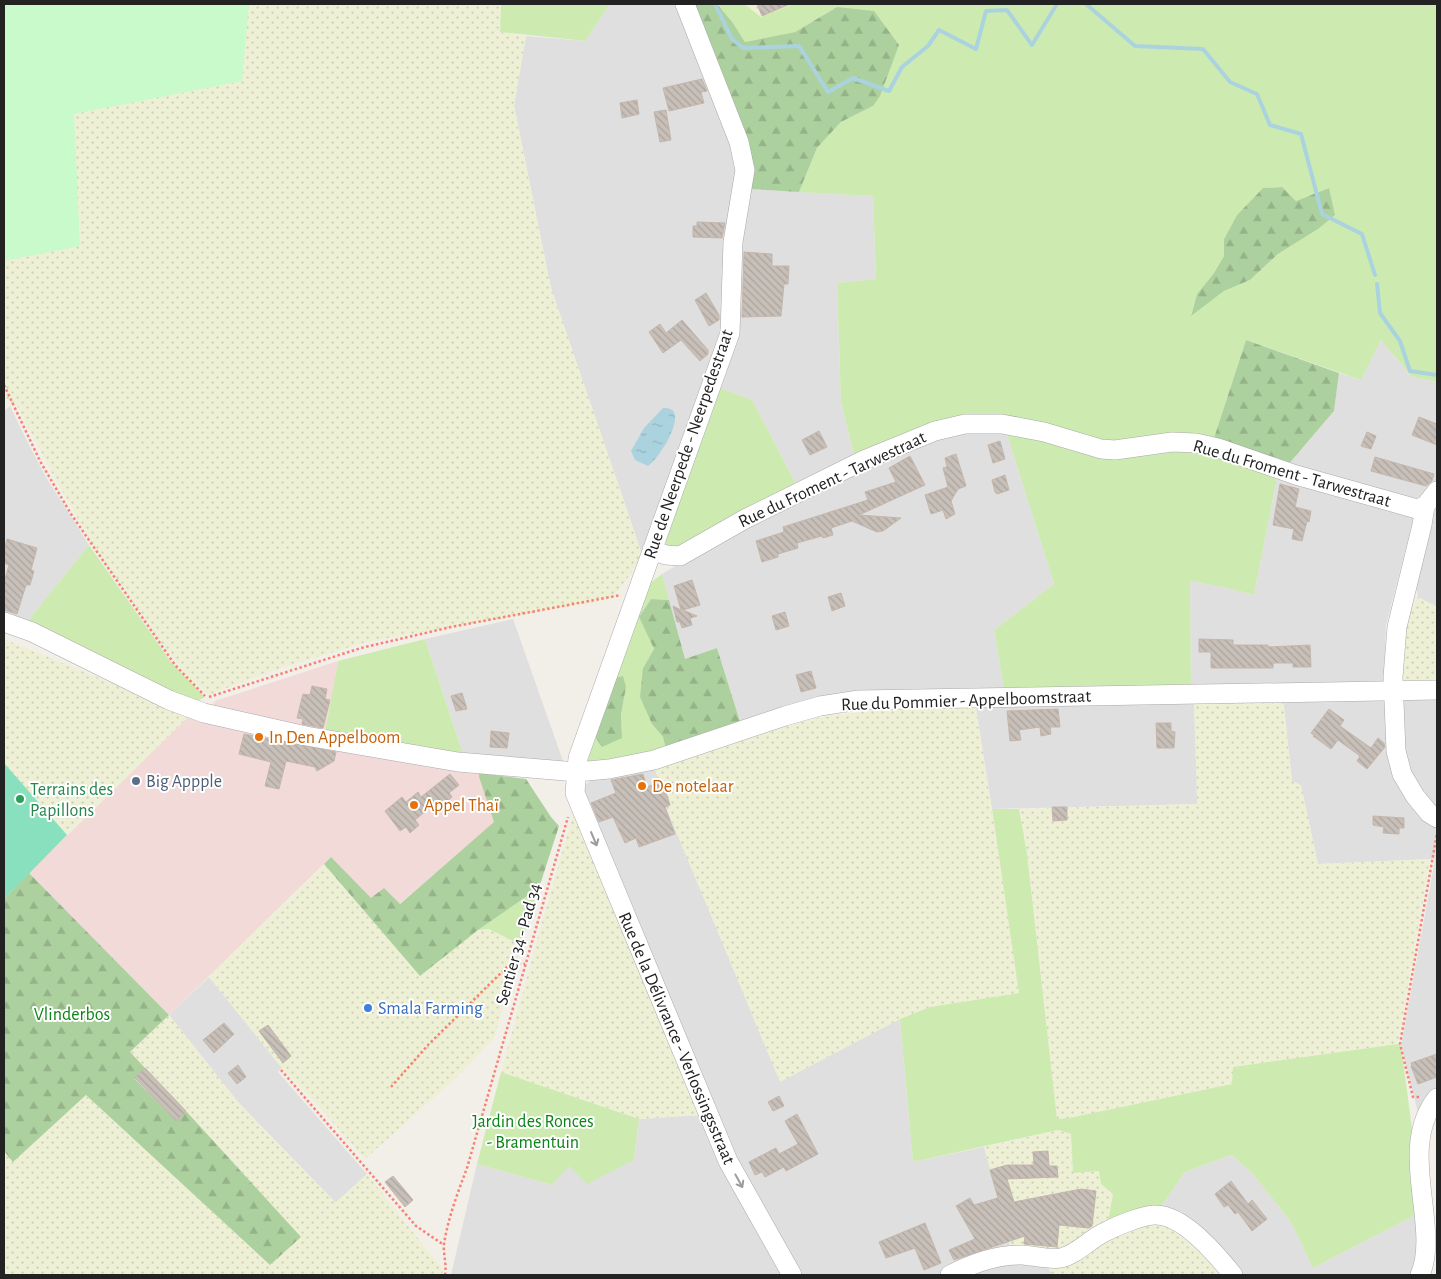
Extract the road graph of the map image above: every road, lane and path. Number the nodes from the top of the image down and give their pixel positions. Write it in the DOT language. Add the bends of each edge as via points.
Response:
graph roads {
  1 [pos="685,4"];
  2 [pos="4,385"];
  3 [pos="1437,491"];
  4 [pos="1425,506"];
  5 [pos="652,550"];
  6 [pos="637,592"];
  7 [pos="4,622"];
  8 [pos="1437,690"];
  9 [pos="1393,691"];
  10 [pos="577,772"];
  11 [pos="575,794"];
  12 [pos="1437,818"];
  13 [pos="1437,831"];
  14 [pos="525,964"];
  15 [pos="281,1070"];
  16 [pos="391,1087"];
  17 [pos="1436,1099"];
  18 [pos="444,1245"];
  19 [pos="445,1275"];
  20 [pos="792,1275"];
  21 [pos="950,1275"];
  22 [pos="1234,1275"];
  23 [pos="1420,1275"];
  1 -- 5 [label="street, Rue de Neerpede - Neerpedestraat" via="739,142 745,170 733,242 730,333"];
  2 -- 6 [label="path" via="40,461 71,514 175,665 208,698 370,646 451,626"];
  3 -- 4 [label="street"];
  4 -- 5 [label="street, Rue du Froment - Tarwestraat" via="1417,508 1305,478 1196,443 1172,442 1102,449 1019,427 966,424 935,431 864,460 745,519 680,556"];
  4 -- 9 [label="street" via="1397,627"];
  5 -- 6 [label="street, Rue de Neerpede - Neerpedestraat"];
  6 -- 10 [label="street, Rue de Neerpede - Neerpedestraat" via="578,758"];
  7 -- 10 [label="street, Rue du Pommier - Appelboomstraat" via="32,632 168,700 204,713 306,736 458,762"];
  8 -- 9 [label="street, Rue du Pommier - Appelboomstraat"];
  9 -- 10 [label="street, Rue du Pommier - Appelboomstraat" via="859,700 785,716 654,760"];
  9 -- 12 [label="street" via="1396,751 1402,774 1415,796"];
  10 -- 11 [label="street, Rue de Neerpede - Neerpedestraat"];
  11 -- 14 [label="path, Sentier 34 - Pad 34"];
  11 -- 20 [label="street, Rue de la Délivrance - Verlossingsstraat, one-way" via="728,1161"];
  13 -- 17 [label="path" via="1400,1044 1413,1097"];
  14 -- 16 [label="path" via="516,962 508,966 429,1044"];
  14 -- 18 [label="path, Sentier 34 - Pad 34"];
  15 -- 18 [label="path" via="416,1226"];
  17 -- 23 [label="street" via="1423,1126 1421,1150 1430,1239 1426,1265"];
  18 -- 19 [label="path, Sentier 34 - Pad 34"];
  21 -- 22 [label="street" via="999,1257 1060,1258 1103,1233 1155,1215 1170,1218 1189,1229"];
}
